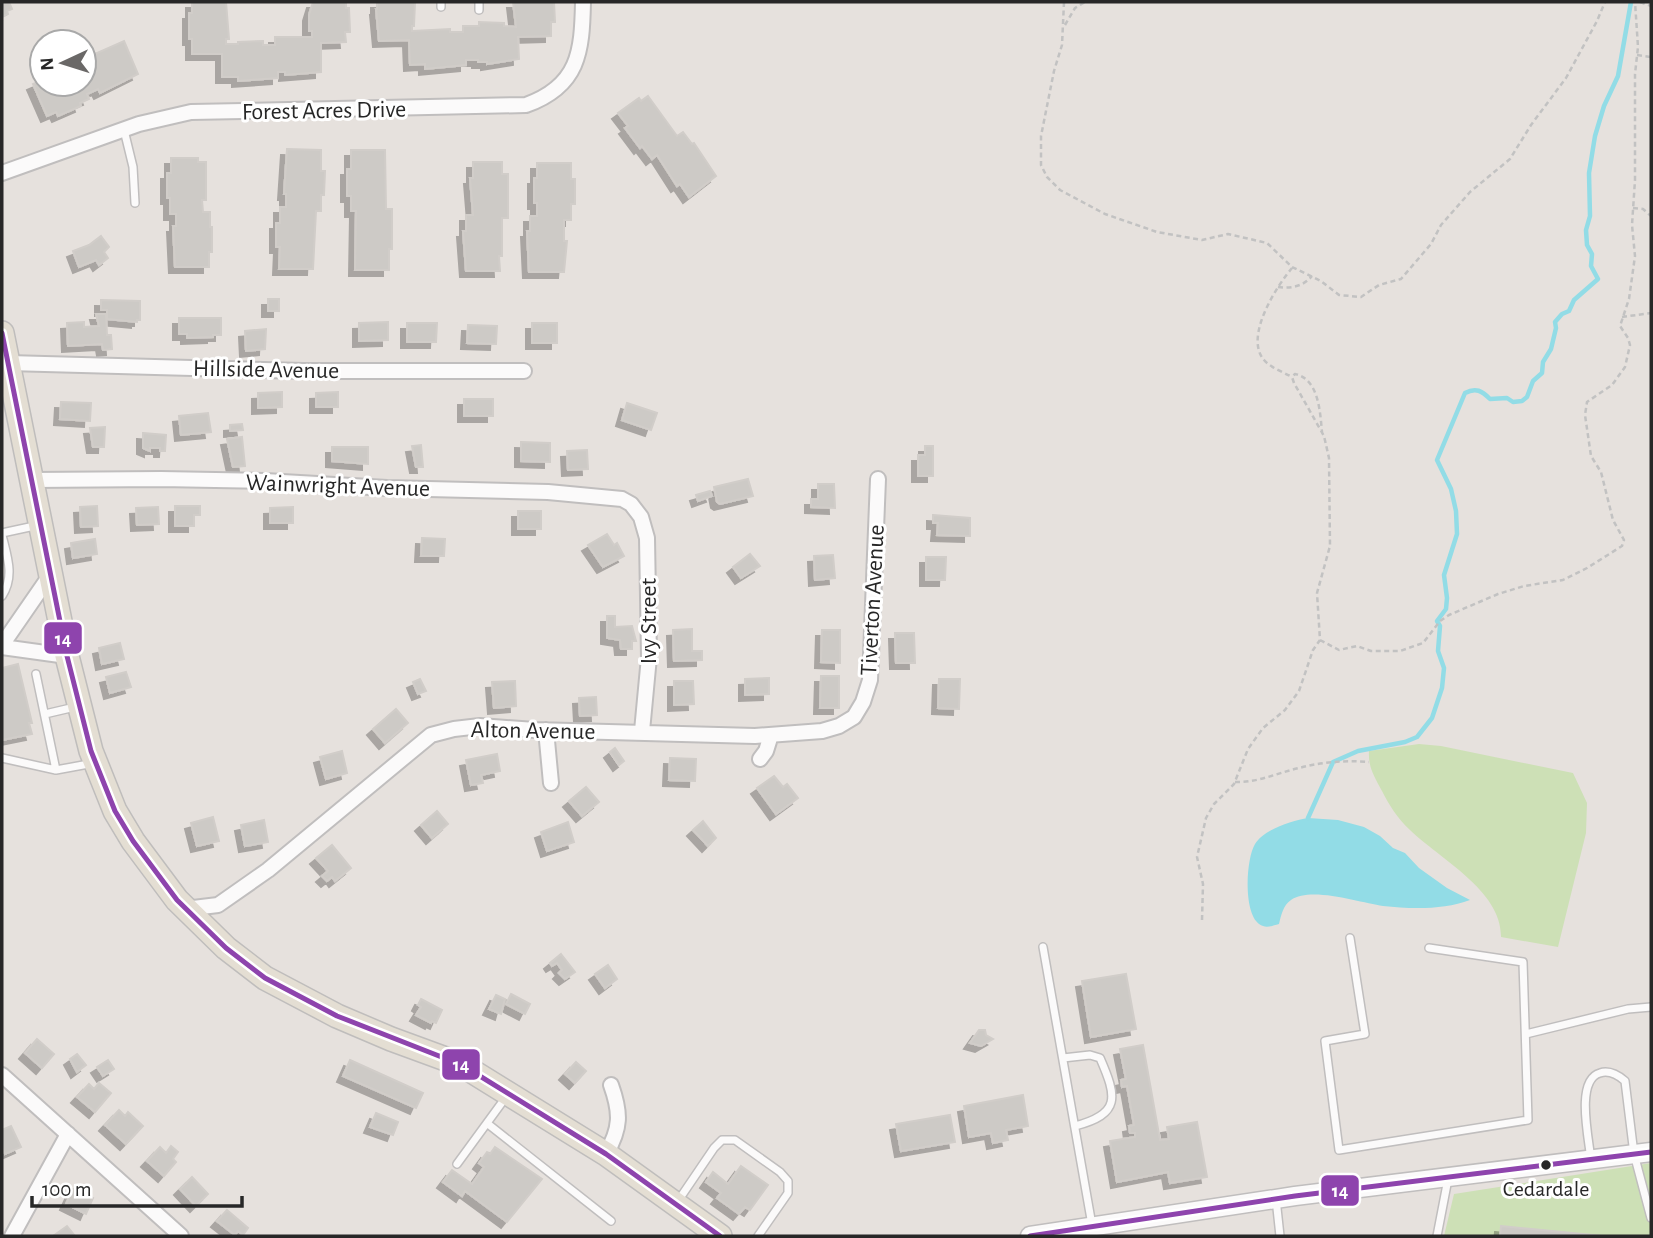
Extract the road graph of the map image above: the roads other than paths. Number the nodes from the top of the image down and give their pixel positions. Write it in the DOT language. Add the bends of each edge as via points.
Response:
graph roads {
  1 [pos="583,2"];
  2 [pos="124,130"];
  3 [pos="2,173"];
  4 [pos="135,202"];
  5 [pos="2,333"];
  6 [pos="8,363"];
  7 [pos="524,371"];
  8 [pos="878,479"];
  9 [pos="32,480"];
  10 [pos="638,512"];
  11 [pos="41,524"];
  12 [pos="2,534"];
  13 [pos="51,574"];
  14 [pos="2,596"];
  15 [pos="2,646"];
  16 [pos="67,656"];
  17 [pos="36,674"];
  18 [pos="79,707"];
  19 [pos="45,715"];
  20 [pos="854,717"];
  21 [pos="546,730"];
  22 [pos="642,731"];
  23 [pos="771,735"];
  24 [pos="2,758"];
  25 [pos="760,760"];
  26 [pos="94,763"];
  27 [pos="56,770"];
  28 [pos="551,783"];
  29 [pos="185,909"];
  30 [pos="1350,938"];
  31 [pos="1043,947"];
  32 [pos="1430,948"];
  33 [pos="1651,1007"];
  34 [pos="1526,1034"];
  35 [pos="1063,1058"];
  36 [pos="2,1075"];
  37 [pos="611,1085"];
  38 [pos="508,1094"];
  39 [pos="488,1124"];
  40 [pos="1075,1126"];
  41 [pos="68,1134"];
  42 [pos="1643,1153"];
  43 [pos="606,1154"];
  44 [pos="1591,1160"];
  45 [pos="457,1164"];
  46 [pos="1448,1178"];
  47 [pos="1276,1199"];
  48 [pos="676,1205"];
  49 [pos="1651,1218"];
  50 [pos="611,1220"];
  51 [pos="1092,1226"];
  52 [pos="12,1236"];
  53 [pos="181,1236"];
  54 [pos="720,1236"];
  55 [pos="758,1236"];
  56 [pos="1030,1236"];
  57 [pos="1280,1236"];
  58 [pos="1437,1236"];
  1 -- 2 [label="street, Forest Acres Drive" via="580,47 572,72 552,93 526,105 191,113"];
  2 -- 3 [label="street, Forest Acres Drive"];
  2 -- 4 [label="lane"];
  5 -- 6 [label="main road"];
  6 -- 7 [label="street, Hillside Avenue"];
  6 -- 9 [label="main road"];
  8 -- 20 [label="street, Tiverton Avenue" via="870,680"];
  9 -- 10 [label="street, Wainwright Avenue" via="239,480 548,492 617,498"];
  9 -- 11 [label="main road"];
  10 -- 22 [label="street, Ivy Street" via="646,538 649,601 649,670"];
  11 -- 12 [label="lane"];
  11 -- 13 [label="main road"];
  12 -- 14 [label="lane" via="10,575"];
  13 -- 15 [label="street"];
  13 -- 16 [label="main road"];
  15 -- 16 [label="street"];
  16 -- 18 [label="main road"];
  17 -- 19 [label="lane"];
  18 -- 19 [label="lane"];
  18 -- 26 [label="main road"];
  19 -- 27 [label="lane"];
  20 -- 23 [label="street, Alton Avenue" via="822,731"];
  21 -- 22 [label="street, Alton Avenue"];
  21 -- 28 [label="street"];
  21 -- 29 [label="street, Alton Avenue" via="480,726 431,735 268,870 218,905"];
  22 -- 23 [label="street, Alton Avenue"];
  23 -- 25 [label="street"];
  24 -- 27 [label="lane"];
  26 -- 27 [label="lane"];
  26 -- 29 [label="main road" via="133,841"];
  29 -- 38 [label="main road" via="264,978 337,1016 462,1065"];
  30 -- 34 [label="lane" via="1365,1034 1325,1041 1339,1150 1528,1120"];
  31 -- 35 [label="lane"];
  32 -- 34 [label="lane" via="1523,962"];
  33 -- 34 [label="lane"];
  35 -- 40 [label="lane"];
  35 -- 40 [label="lane" via="1100,1058 1112,1085 1110,1107 1104,1115"];
  36 -- 41 [label="street"];
  37 -- 43 [label="street" via="619,1119"];
  38 -- 39 [label="lane"];
  38 -- 43 [label="main road"];
  39 -- 45 [label="lane"];
  39 -- 50 [label="lane"];
  40 -- 51 [label="lane"];
  41 -- 52 [label="street"];
  41 -- 53 [label="street"];
  42 -- 44 [label="street"];
  42 -- 44 [label="lane" via="1625,1081 1619,1075 1598,1073 1584,1094"];
  42 -- 49 [label="lane"];
  43 -- 48 [label="main road"];
  44 -- 46 [label="street"];
  46 -- 47 [label="street"];
  46 -- 58 [label="lane"];
  47 -- 51 [label="street"];
  47 -- 57 [label="lane"];
  48 -- 54 [label="main road"];
  48 -- 55 [label="lane" via="714,1148 722,1140 735,1140 788,1181 788,1193"];
  51 -- 56 [label="street"];
}
